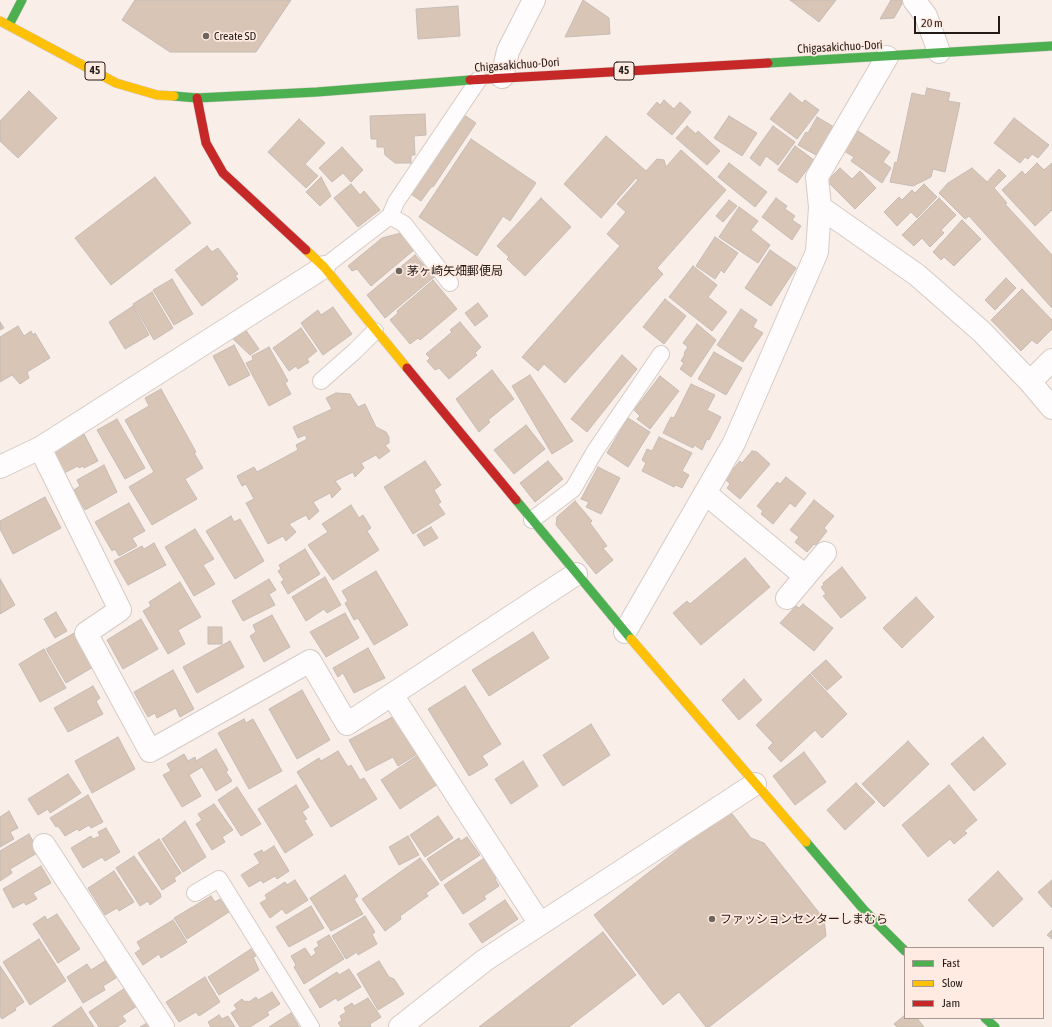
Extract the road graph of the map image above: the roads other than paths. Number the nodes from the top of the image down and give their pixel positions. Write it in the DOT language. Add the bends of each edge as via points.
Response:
graph roads {
  1 [pos="22,0"];
  2 [pos="534,0"];
  3 [pos="914,0"];
  4 [pos="0,21"];
  5 [pos="9,25"];
  6 [pos="1052,46"];
  7 [pos="940,52"];
  8 [pos="887,57"];
  9 [pos="502,77"];
  10 [pos="479,79"];
  11 [pos="197,98"];
  12 [pos="820,207"];
  13 [pos="390,216"];
  14 [pos="324,267"];
  15 [pos="450,283"];
  16 [pos="375,331"];
  17 [pos="661,354"];
  18 [pos="1052,360"];
  19 [pos="321,382"];
  20 [pos="1030,382"];
  21 [pos="1052,408"];
  22 [pos="40,448"];
  23 [pos="0,467"];
  24 [pos="706,493"];
  25 [pos="532,520"];
  26 [pos="825,553"];
  27 [pos="576,574"];
  28 [pos="805,576"];
  29 [pos="787,598"];
  30 [pos="625,632"];
  31 [pos="392,696"];
  32 [pos="755,784"];
  33 [pos="44,845"];
  34 [pos="195,892"];
  35 [pos="540,924"];
  36 [pos="904,950"];
  37 [pos="986,1019"];
  38 [pos="406,1025"];
  39 [pos="163,1027"];
  40 [pos="311,1027"];
  41 [pos="995,1027"];
  1 -- 5 [label="street"];
  2 -- 9 [label="street" via="508,51"];
  3 -- 7 [label="street" via="926,16"];
  4 -- 5 [label="street, Chigasakichuo-Dori / 45"];
  5 -- 11 [label="street, Chigasakichuo-Dori / 45" via="116,83 157,95"];
  6 -- 7 [label="street, Chigasakichuo-Dori / 45"];
  7 -- 8 [label="street, Chigasakichuo-Dori / 45"];
  8 -- 9 [label="street, Chigasakichuo-Dori / 45"];
  8 -- 12 [label="street" via="817,177"];
  9 -- 10 [label="street, Chigasakichuo-Dori / 45"];
  10 -- 11 [label="street, Chigasakichuo-Dori / 45" via="316,92"];
  10 -- 13 [label="lane" via="396,202"];
  11 -- 14 [label="street" via="206,143 223,173"];
  12 -- 20 [label="street" via="917,275 982,332"];
  12 -- 24 [label="street" via="817,252 734,443"];
  13 -- 14 [label="lane"];
  13 -- 15 [label="lane" via="404,224"];
  14 -- 16 [label="street"];
  14 -- 22 [label="street"];
  16 -- 19 [label="lane"];
  16 -- 25 [label="street"];
  17 -- 25 [label="lane" via="595,451 573,489"];
  18 -- 20 [label="street"];
  20 -- 21 [label="street"];
  22 -- 23 [label="street"];
  22 -- 31 [label="street" via="120,610 86,633 150,750 310,661 348,724"];
  24 -- 28 [label="street"];
  24 -- 30 [label="street"];
  25 -- 27 [label="street"];
  26 -- 28 [label="street"];
  27 -- 30 [label="street"];
  27 -- 31 [label="street"];
  28 -- 29 [label="street"];
  30 -- 32 [label="street"];
  31 -- 35 [label="street"];
  32 -- 35 [label="street"];
  32 -- 36 [label="street" via="864,910"];
  33 -- 39 [label="street"];
  34 -- 40 [label="lane" via="219,879"];
  35 -- 38 [label="street" via="485,960"];
  37 -- 41 [label="street"];
}
